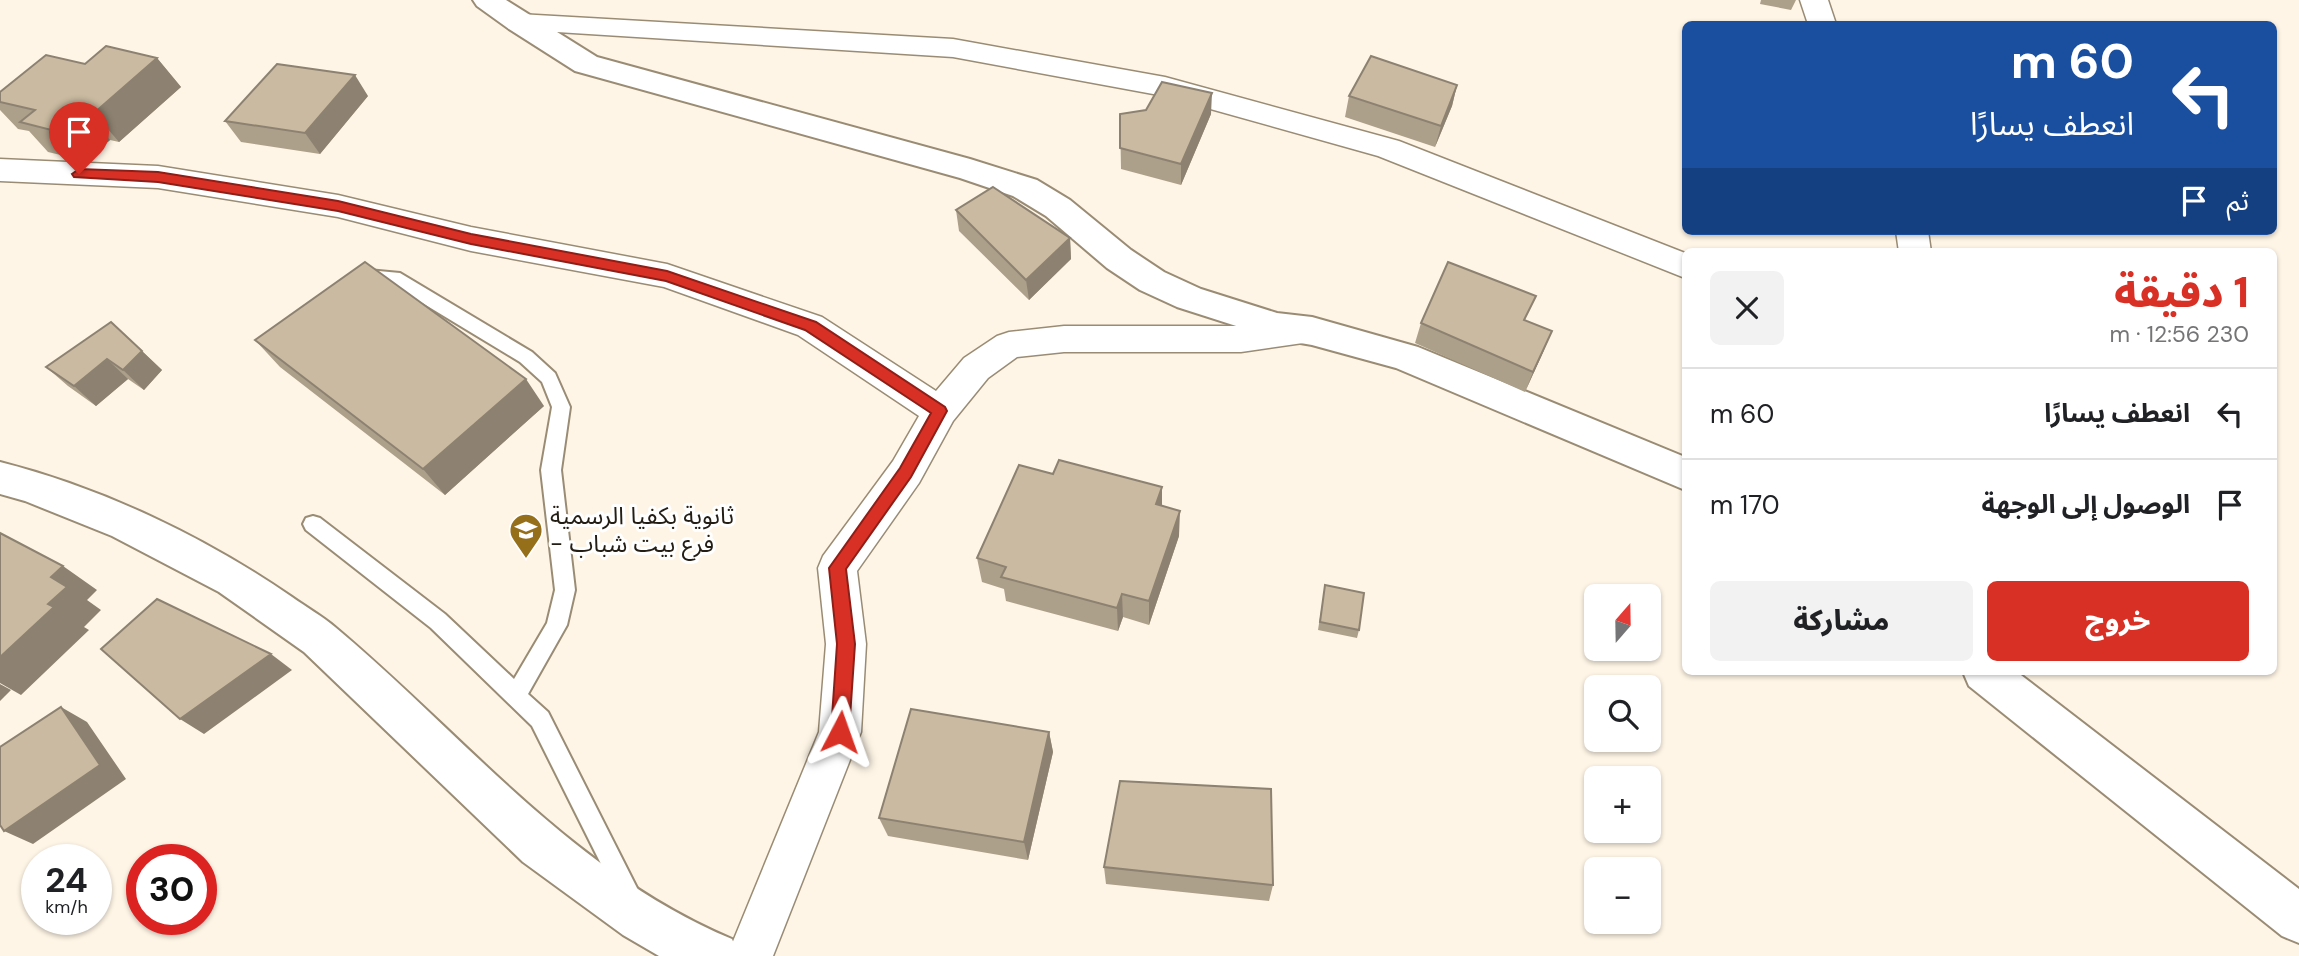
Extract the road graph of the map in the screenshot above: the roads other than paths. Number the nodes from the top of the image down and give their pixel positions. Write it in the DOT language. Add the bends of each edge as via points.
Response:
graph roads {
  1 [pos="487,0"];
  2 [pos="1814,0"];
  3 [pos="1821,21"];
  4 [pos="519,23"];
  5 [pos="0,170"];
  6 [pos="1682,265"];
  7 [pos="346,293"];
  8 [pos="1312,331"];
  9 [pos="940,411"];
  10 [pos="1682,473"];
  11 [pos="0,478"];
  12 [pos="313,524"];
  13 [pos="1988,675"];
  14 [pos="516,695"];
  15 [pos="640,918"];
  16 [pos="2299,919"];
  17 [pos="715,956"];
  18 [pos="750,956"];
  1 -- 4 [label="street"];
  2 -- 3 [label="street"];
  4 -- 6 [label="street" via="953,48 1166,87 1388,148"];
  4 -- 8 [label="street" via="586,64 1025,188 1152,281 1277,326"];
  5 -- 9 [label="street" via="158,177 338,206 471,239 667,276 810,326"];
  7 -- 14 [label="lane" via="368,276 394,278 526,357 549,378 561,407 551,470 565,590 558,625"];
  8 -- 9 [label="street" via="1241,340 1064,339 1009,345 976,368"];
  8 -- 10 [label="street" via="1405,358"];
  9 -- 18 [label="street" via="905,472 837,568 846,644 840,732"];
  11 -- 15 [label="street" via="125,524 233,579 319,639 539,846"];
  12 -- 14 [label="lane" via="438,621"];
  13 -- 16 [label="street"];
  14 -- 15 [label="lane" via="540,719"];
  15 -- 17 [label="street"];
}
